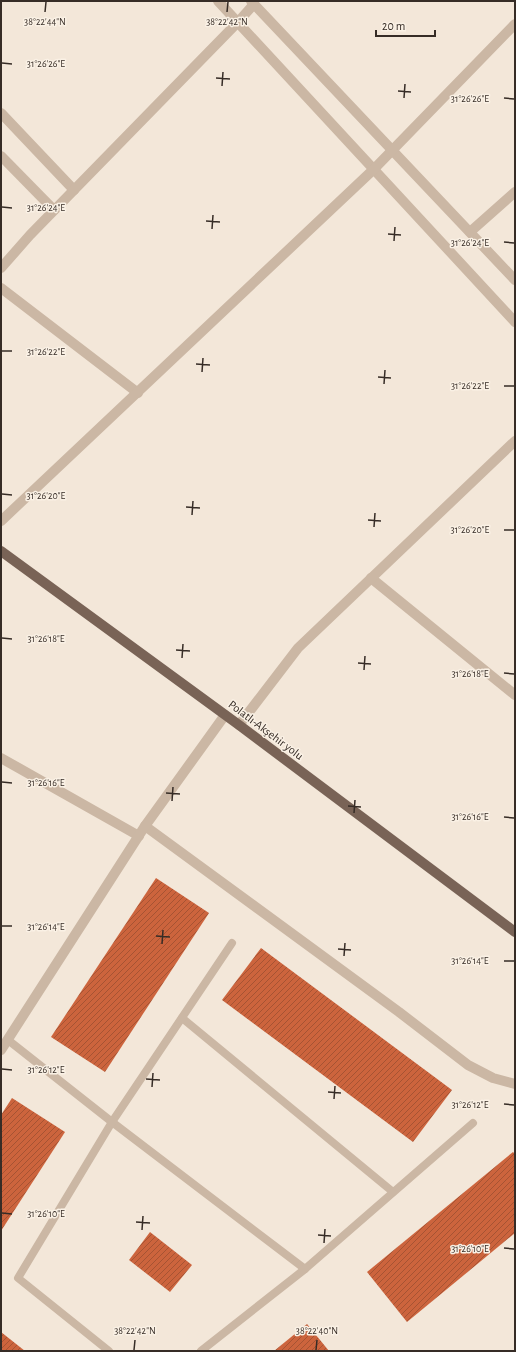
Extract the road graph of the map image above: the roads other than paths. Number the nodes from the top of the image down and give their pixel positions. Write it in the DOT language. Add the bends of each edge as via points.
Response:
graph roads {
  1 [pos="218,1"];
  2 [pos="253,2"];
  3 [pos="238,22"];
  4 [pos="515,24"];
  5 [pos="1,113"];
  6 [pos="392,150"];
  7 [pos="1,156"];
  8 [pos="374,169"];
  9 [pos="74,190"];
  10 [pos="515,192"];
  11 [pos="54,210"];
  12 [pos="470,232"];
  13 [pos="1,268"];
  14 [pos="515,280"];
  15 [pos="1,288"];
  16 [pos="515,322"];
  17 [pos="138,393"];
  18 [pos="515,441"];
  19 [pos="1,521"];
  20 [pos="1,551"];
  21 [pos="371,578"];
  22 [pos="515,695"];
  23 [pos="225,715"];
  24 [pos="238,725"];
  25 [pos="1,758"];
  26 [pos="145,826"];
  27 [pos="139,836"];
  28 [pos="515,932"];
  29 [pos="232,943"];
  30 [pos="182,1018"];
  31 [pos="8,1040"];
  32 [pos="1,1050"];
  33 [pos="515,1084"];
  34 [pos="112,1122"];
  35 [pos="473,1122"];
  36 [pos="393,1192"];
  37 [pos="305,1269"];
  38 [pos="109,1351"];
  39 [pos="201,1351"];
  1 -- 3 [label="street"];
  2 -- 3 [label="street"];
  2 -- 6 [label="street"];
  3 -- 8 [label="street"];
  3 -- 9 [label="street"];
  4 -- 6 [label="street"];
  5 -- 9 [label="street"];
  6 -- 8 [label="street"];
  6 -- 12 [label="street"];
  7 -- 11 [label="street"];
  8 -- 16 [label="street"];
  8 -- 17 [label="street"];
  9 -- 11 [label="street"];
  10 -- 12 [label="street"];
  11 -- 13 [label="street"];
  12 -- 14 [label="street"];
  15 -- 17 [label="street"];
  17 -- 19 [label="street"];
  18 -- 21 [label="street"];
  20 -- 23 [label="main road, Polatlı-Akşehir yolu"];
  21 -- 22 [label="street"];
  21 -- 24 [label="street" via="298,648"];
  23 -- 24 [label="main road, Polatlı-Akşehir yolu"];
  23 -- 26 [label="street"];
  24 -- 28 [label="main road, Polatlı-Akşehir yolu"];
  25 -- 27 [label="street"];
  26 -- 27 [label="street"];
  26 -- 33 [label="street" via="468,1065 493,1078"];
  27 -- 31 [label="street"];
  29 -- 30 [label="lane"];
  30 -- 34 [label="lane"];
  30 -- 36 [label="lane"];
  31 -- 32 [label="street"];
  31 -- 34 [label="lane"];
  34 -- 37 [label="lane"];
  34 -- 38 [label="lane" via="18,1278"];
  35 -- 36 [label="lane"];
  36 -- 37 [label="lane"];
  37 -- 39 [label="lane"];
}
